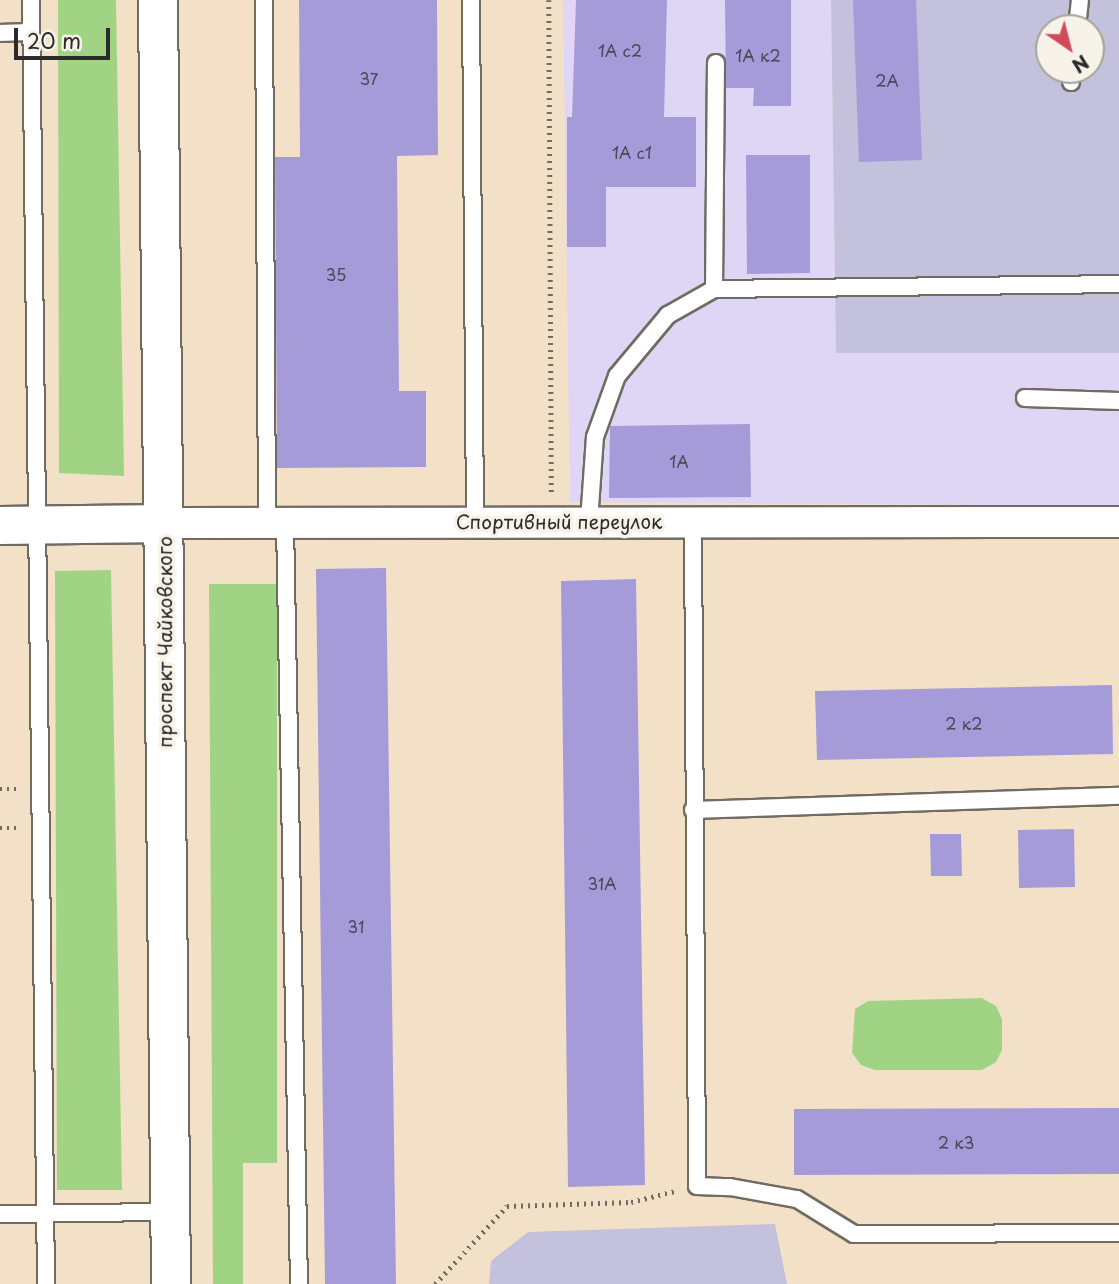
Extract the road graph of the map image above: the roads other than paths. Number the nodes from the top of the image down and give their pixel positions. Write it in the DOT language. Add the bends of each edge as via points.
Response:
graph roads {
  1 [pos="31,0"];
  2 [pos="158,0"];
  3 [pos="264,0"];
  4 [pos="471,0"];
  5 [pos="31,32"];
  6 [pos="0,33"];
  7 [pos="716,63"];
  8 [pos="1119,284"];
  9 [pos="714,289"];
  10 [pos="1025,398"];
  11 [pos="1119,401"];
  12 [pos="276,522"];
  13 [pos="475,522"];
  14 [pos="589,522"];
  15 [pos="693,522"];
  16 [pos="1119,522"];
  17 [pos="164,523"];
  18 [pos="37,524"];
  19 [pos="0,525"];
  20 [pos="1119,796"];
  21 [pos="694,810"];
  22 [pos="170,1212"];
  23 [pos="0,1214"];
  24 [pos="45,1214"];
  25 [pos="1119,1233"];
  26 [pos="46,1284"];
  27 [pos="171,1284"];
  28 [pos="299,1284"];
  1 -- 5 [label="lane"];
  2 -- 17 [label="main road, проспект Чайковского"];
  3 -- 12 [label="lane"];
  4 -- 13 [label="lane"];
  5 -- 6 [label="lane"];
  5 -- 18 [label="lane"];
  7 -- 9 [label="lane"];
  8 -- 9 [label="lane"];
  9 -- 14 [label="lane" via="668,315 617,376 595,437"];
  10 -- 11 [label="lane"];
  12 -- 13 [label="street, Спортивный переулок"];
  12 -- 17 [label="street, Спортивный переулок"];
  12 -- 28 [label="lane"];
  13 -- 14 [label="street, Спортивный переулок"];
  14 -- 15 [label="street, Спортивный переулок"];
  15 -- 16 [label="street, Спортивный переулок"];
  15 -- 21 [label="lane"];
  17 -- 18 [label="street, Спортивный переулок"];
  17 -- 22 [label="main road, проспект Чайковского"];
  18 -- 19 [label="street, Спортивный переулок"];
  18 -- 24 [label="lane"];
  20 -- 21 [label="lane"];
  21 -- 25 [label="lane" via="696,1186 797,1199 854,1234"];
  22 -- 24 [label="lane"];
  22 -- 27 [label="main road, проспект Чайковского"];
  23 -- 24 [label="lane"];
  24 -- 26 [label="lane"];
}
